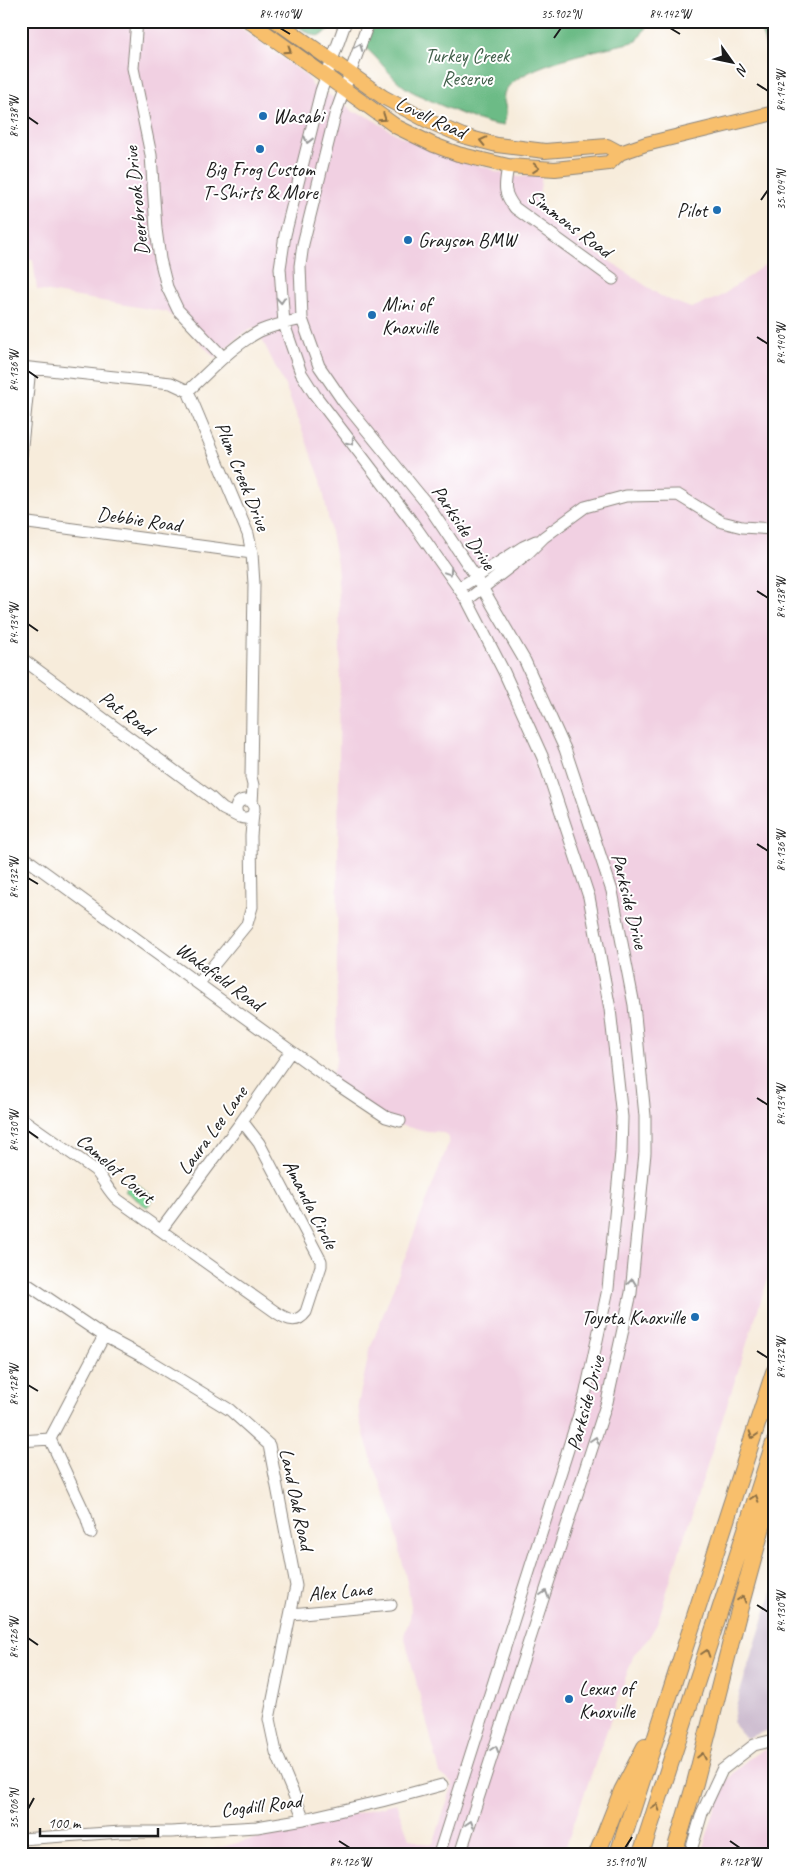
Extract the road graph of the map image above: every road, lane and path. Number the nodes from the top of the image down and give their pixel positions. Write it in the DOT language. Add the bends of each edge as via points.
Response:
graph roads {
  1 [pos="137,21"];
  2 [pos="249,21"];
  3 [pos="276,21"];
  4 [pos="346,21"];
  5 [pos="369,21"];
  6 [pos="331,61"];
  7 [pos="349,74"];
  8 [pos="326,76"];
  9 [pos="344,90"];
  10 [pos="774,113"];
  11 [pos="513,147"];
  12 [pos="620,153"];
  13 [pos="508,166"];
  14 [pos="306,233"];
  15 [pos="285,235"];
  16 [pos="613,279"];
  17 [pos="302,318"];
  18 [pos="284,324"];
  19 [pos="223,357"];
  20 [pos="26,368"];
  21 [pos="188,391"];
  22 [pos="21,455"];
  23 [pos="21,522"];
  24 [pos="774,529"];
  25 [pos="544,537"];
  26 [pos="252,554"];
  27 [pos="476,577"];
  28 [pos="459,588"];
  29 [pos="482,588"];
  30 [pos="467,600"];
  31 [pos="21,658"];
  32 [pos="210,797"];
  33 [pos="247,804"];
  34 [pos="240,817"];
  35 [pos="251,836"];
  36 [pos="21,855"];
  37 [pos="199,983"];
  38 [pos="291,1051"];
  39 [pos="21,1118"];
  40 [pos="242,1121"];
  41 [pos="400,1121"];
  42 [pos="161,1230"];
  43 [pos="21,1280"];
  44 [pos="104,1336"];
  45 [pos="774,1372"];
  46 [pos="50,1439"];
  47 [pos="21,1441"];
  48 [pos="774,1443"];
  49 [pos="774,1483"];
  50 [pos="91,1532"];
  51 [pos="391,1605"];
  52 [pos="291,1614"];
  53 [pos="664,1714"];
  54 [pos="774,1740"];
  55 [pos="442,1785"];
  56 [pos="304,1819"];
  57 [pos="21,1839"];
  58 [pos="439,1854"];
  59 [pos="460,1854"];
  60 [pos="597,1854"];
  61 [pos="618,1854"];
  62 [pos="641,1854"];
  63 [pos="676,1854"];
  64 [pos="690,1854"];
  1 -- 19 [label="street, Deerbrook Drive" via="132,68 152,155 156,230 167,287 178,310"];
  2 -- 8 [label="main road, Lovell Road, one-way"];
  3 -- 6 [label="main road, Lovell Road"];
  4 -- 6 [label="street, Parkside Drive"];
  7 -- 5 [label="street, Parkside Drive, one-way"];
  6 -- 7 [label="main road, Lovell Road"];
  6 -- 8 [label="street, Parkside Drive"];
  7 -- 9 [label="street, Parkside Drive"];
  11 -- 7 [label="main road, Lovell Road, one-way" via="479,141 444,129 394,103"];
  8 -- 9 [label="main road, Lovell Road"];
  8 -- 15 [label="street, Parkside Drive, one-way"];
  9 -- 13 [label="main road, Lovell Road, one-way" via="397,127 434,145"];
  9 -- 14 [label="street, Parkside Drive" via="332,124"];
  10 -- 12 [label="main road, Lovell Road"];
  11 -- 12 [label="main road, Lovell Road" via="546,151 606,146"];
  11 -- 13 [label="main road"];
  13 -- 12 [label="main road, Lovell Road, one-way" via="555,169 594,166 609,163"];
  13 -- 16 [label="street, Simmons Road" via="504,185 515,208"];
  14 -- 15 [label="street"];
  14 -- 17 [label="street, Parkside Drive" via="300,266"];
  15 -- 18 [label="street, Parkside Drive, one-way" via="280,268"];
  17 -- 18 [label="street"];
  17 -- 27 [label="street, Parkside Drive" via="323,372 427,504"];
  18 -- 19 [label="street" via="262,331"];
  18 -- 28 [label="street, Parkside Drive, one-way" via="297,364 315,395 410,518"];
  19 -- 21 [label="street"];
  20 -- 21 [label="street" via="171,383"];
  20 -- 22 [label="street"];
  21 -- 26 [label="street, Plum Creek Drive" via="248,534"];
  23 -- 26 [label="street, Debbie Road"];
  24 -- 25 [label="street" via="722,522 678,495 626,496 585,507"];
  25 -- 27 [label="street"];
  25 -- 29 [label="street"];
  26 -- 33 [label="street, Plum Creek Drive" via="251,777"];
  27 -- 28 [label="street"];
  27 -- 29 [label="street, Parkside Drive"];
  28 -- 30 [label="street, Parkside Drive"];
  29 -- 30 [label="street"];
  59 -- 29 [label="street, Parkside Drive, one-way" via="607,1402 631,1293 645,1133 634,1005 612,891 565,749 525,662"];
  30 -- 58 [label="street, Parkside Drive" via="543,758 589,897 610,1009 622,1117 608,1289 584,1396"];
  31 -- 32 [label="street, Pat Road"];
  32 -- 33 [label="street, Pat Road"];
  32 -- 34 [label="street, Pat Road" via="223,810"];
  33 -- 34 [label="street" via="248,818"];
  33 -- 34 [label="street, Plum Creek Drive" via="235,809"];
  33 -- 35 [label="street, Plum Creek Drive"];
  34 -- 35 [label="street, Plum Creek Drive"];
  35 -- 37 [label="street, Plum Creek Drive" via="252,907 247,924"];
  36 -- 37 [label="street, Wakefield Road"];
  37 -- 38 [label="street, Wakefield Road"];
  38 -- 40 [label="street, Laura Lee Lane"];
  38 -- 41 [label="street, Wakefield Road" via="386,1117"];
  39 -- 42 [label="street, Camelot Court" via="95,1170 109,1192"];
  40 -- 42 [label="street, Laura Lee Lane"];
  40 -- 42 [label="street, Amanda Circle" via="259,1144 321,1261 303,1317 289,1321"];
  43 -- 44 [label="street, Land Oak Road"];
  44 -- 46 [label="street"];
  44 -- 52 [label="street, Land Oak Road" via="230,1410 269,1446 296,1586"];
  45 -- 53 [label="highway, one-way"];
  46 -- 47 [label="street"];
  46 -- 50 [label="street"];
  62 -- 48 [label="highway, one-way"];
  63 -- 49 [label="highway, one-way"];
  51 -- 52 [label="street, Alex Lane"];
  52 -- 56 [label="street, Land Oak Road" via="270,1719 276,1752"];
  53 -- 60 [label="highway" via="632,1771"];
  53 -- 61 [label="highway"];
  54 -- 64 [label="street" via="754,1745 722,1770 702,1813"];
  55 -- 56 [label="street, Cogdill Road"];
  56 -- 57 [label="street, Cogdill Road" via="257,1827"];
}
